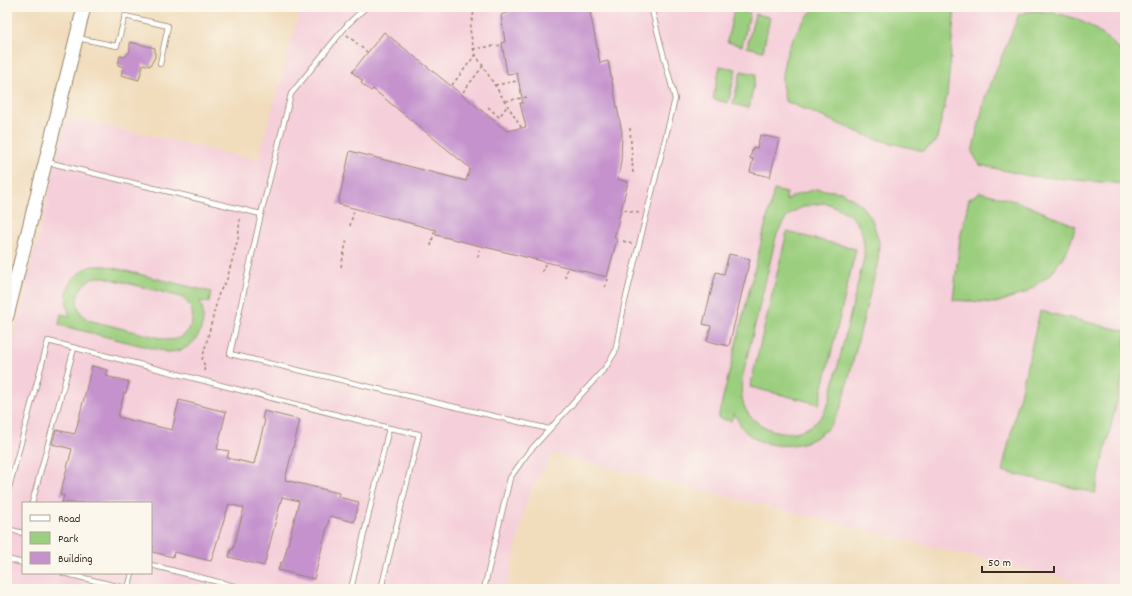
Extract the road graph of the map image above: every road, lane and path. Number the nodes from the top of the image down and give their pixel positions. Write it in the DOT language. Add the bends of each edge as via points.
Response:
graph roads {
  1 [pos="84,7"];
  2 [pos="366,7"];
  3 [pos="475,7"];
  4 [pos="651,7"];
  5 [pos="346,33"];
  6 [pos="76,38"];
  7 [pos="502,45"];
  8 [pos="473,49"];
  9 [pos="367,52"];
  10 [pos="476,54"];
  11 [pos="160,64"];
  12 [pos="483,66"];
  13 [pos="517,82"];
  14 [pos="452,85"];
  15 [pos="495,85"];
  16 [pos="463,92"];
  17 [pos="527,97"];
  18 [pos="506,101"];
  19 [pos="508,106"];
  20 [pos="488,107"];
  21 [pos="522,127"];
  22 [pos="630,128"];
  23 [pos="45,162"];
  24 [pos="633,174"];
  25 [pos="354,210"];
  26 [pos="624,210"];
  27 [pos="639,213"];
  28 [pos="261,214"];
  29 [pos="240,218"];
  30 [pos="350,226"];
  31 [pos="435,228"];
  32 [pos="347,239"];
  33 [pos="623,241"];
  34 [pos="632,244"];
  35 [pos="431,246"];
  36 [pos="479,250"];
  37 [pos="478,257"];
  38 [pos="545,264"];
  39 [pos="340,267"];
  40 [pos="567,269"];
  41 [pos="542,272"];
  42 [pos="565,278"];
  43 [pos="608,279"];
  44 [pos="605,287"];
  45 [pos="7,316"];
  46 [pos="74,348"];
  47 [pos="204,371"];
  48 [pos="389,428"];
  49 [pos="550,429"];
  50 [pos="7,495"];
  51 [pos="32,502"];
  52 [pos="7,529"];
  53 [pos="22,533"];
  54 [pos="7,560"];
  55 [pos="22,563"];
  56 [pos="152,565"];
  57 [pos="67,574"];
  58 [pos="132,574"];
  59 [pos="128,589"];
  60 [pos="246,589"];
  61 [pos="351,589"];
  62 [pos="381,589"];
  63 [pos="484,589"];
  1 -- 6 [label="street"];
  2 -- 28 [label="lane" via="347,25 291,94"];
  3 -- 8 [label="path" via="470,29"];
  4 -- 49 [label="lane" via="676,99 625,301 615,352 606,367"];
  5 -- 9 [label="path"];
  6 -- 11 [label="lane" via="117,46 125,16 168,26"];
  6 -- 23 [label="street"];
  7 -- 8 [label="path"];
  8 -- 10 [label="path"];
  10 -- 12 [label="path"];
  10 -- 14 [label="path"];
  12 -- 15 [label="path"];
  12 -- 16 [label="path"];
  13 -- 15 [label="path"];
  15 -- 18 [label="path"];
  17 -- 18 [label="path"];
  18 -- 19 [label="path"];
  19 -- 20 [label="path" via="499,117"];
  19 -- 21 [label="path"];
  22 -- 24 [label="path"];
  23 -- 28 [label="lane"];
  23 -- 45 [label="street"];
  25 -- 30 [label="path"];
  26 -- 27 [label="path"];
  28 -- 49 [label="lane" via="230,354"];
  29 -- 47 [label="path" via="238,239 227,279 219,293 202,360"];
  31 -- 35 [label="path"];
  32 -- 39 [label="path"];
  33 -- 34 [label="path"];
  36 -- 37 [label="path"];
  38 -- 41 [label="path"];
  40 -- 42 [label="path"];
  43 -- 44 [label="path"];
  46 -- 48 [label="lane"];
  46 -- 50 [label="lane" via="48,341"];
  46 -- 51 [label="lane"];
  48 -- 61 [label="lane"];
  48 -- 62 [label="lane" via="419,434"];
  49 -- 63 [label="lane" via="527,454 510,478"];
  52 -- 53 [label="lane"];
  54 -- 55 [label="lane"];
  56 -- 60 [label="lane"];
  57 -- 59 [label="lane"];
  58 -- 59 [label="lane"];
}
